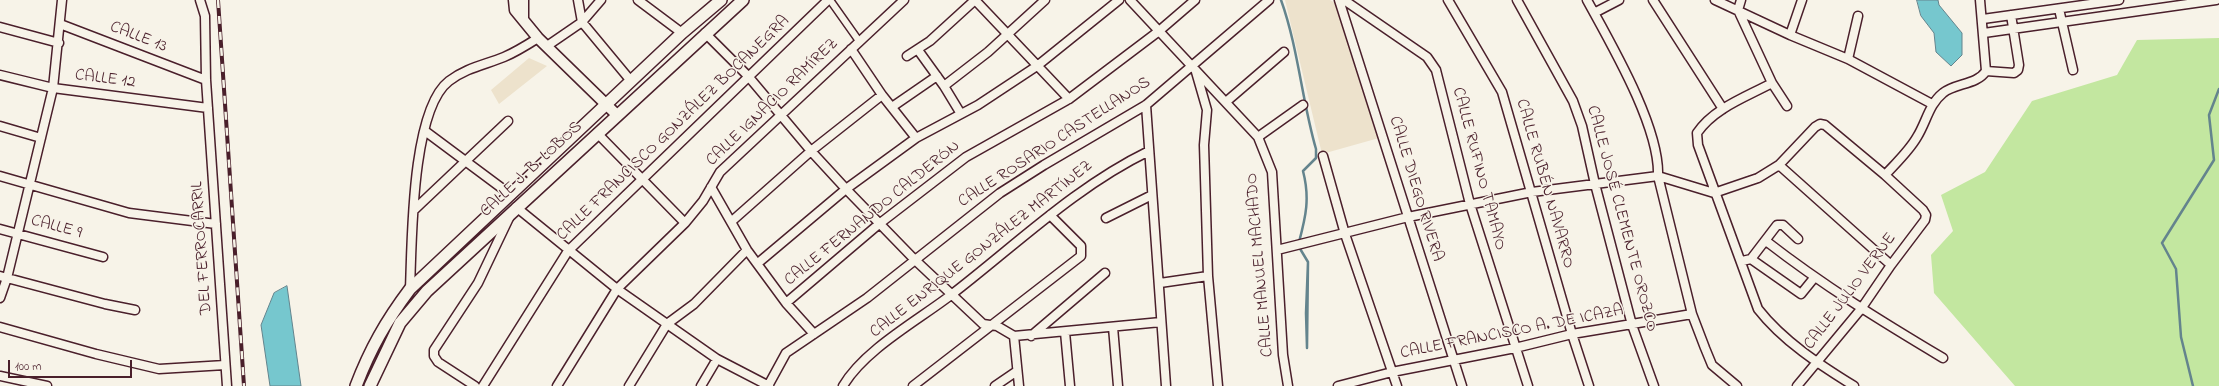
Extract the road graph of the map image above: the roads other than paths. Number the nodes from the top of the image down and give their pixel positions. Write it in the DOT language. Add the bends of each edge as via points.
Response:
graph roads {
  1 [pos="62,0"];
  2 [pos="200,0"];
  3 [pos="514,0"];
  4 [pos="523,0"];
  5 [pos="578,0"];
  6 [pos="601,0"];
  7 [pos="721,0"];
  8 [pos="743,0"];
  9 [pos="829,0"];
  10 [pos="904,0"];
  11 [pos="975,0"];
  12 [pos="1045,0"];
  13 [pos="1119,0"];
  14 [pos="1130,0"];
  15 [pos="1195,0"];
  16 [pos="1270,0"];
  17 [pos="1339,0"];
  18 [pos="1344,0"];
  19 [pos="1517,0"];
  20 [pos="1588,0"];
  21 [pos="1620,0"];
  22 [pos="1653,0"];
  23 [pos="1715,0"];
  24 [pos="1741,0"];
  25 [pos="1802,0"];
  26 [pos="1980,0"];
  27 [pos="2120,0"];
  28 [pos="2216,0"];
  29 [pos="1450,1"];
  30 [pos="2109,1"];
  31 [pos="644,2"];
  32 [pos="2059,9"];
  33 [pos="1738,10"];
  34 [pos="1594,13"];
  35 [pos="2111,14"];
  36 [pos="2011,15"];
  37 [pos="1858,16"];
  38 [pos="523,18"];
  39 [pos="1983,19"];
  40 [pos="2061,21"];
  41 [pos="582,22"];
  42 [pos="60,24"];
  43 [pos="0,27"];
  44 [pos="2013,28"];
  45 [pos="1159,31"];
  46 [pos="682,33"];
  47 [pos="705,33"];
  48 [pos="1984,33"];
  49 [pos="1007,34"];
  50 [pos="1790,35"];
  51 [pos="538,38"];
  52 [pos="860,41"];
  53 [pos="59,43"];
  54 [pos="547,46"];
  55 [pos="850,49"];
  56 [pos="918,50"];
  57 [pos="1284,52"];
  58 [pos="907,56"];
  59 [pos="1848,59"];
  60 [pos="1037,66"];
  61 [pos="1193,69"];
  62 [pos="2073,70"];
  63 [pos="1986,71"];
  64 [pos="0,75"];
  65 [pos="748,76"];
  66 [pos="937,76"];
  67 [pos="206,80"];
  68 [pos="631,81"];
  69 [pos="1772,83"];
  70 [pos="944,86"];
  71 [pos="53,88"];
  72 [pos="882,96"];
  73 [pos="1069,99"];
  74 [pos="1227,101"];
  75 [pos="606,104"];
  76 [pos="1932,104"];
  77 [pos="1146,105"];
  78 [pos="1303,105"];
  79 [pos="1787,106"];
  80 [pos="892,107"];
  81 [pos="208,108"];
  82 [pos="1723,109"];
  83 [pos="781,114"];
  84 [pos="961,114"];
  85 [pos="617,115"];
  86 [pos="508,121"];
  87 [pos="0,126"];
  88 [pos="425,132"];
  89 [pos="597,133"];
  90 [pos="1258,137"];
  91 [pos="41,138"];
  92 [pos="916,138"];
  93 [pos="811,151"];
  94 [pos="1149,151"];
  95 [pos="1323,156"];
  96 [pos="466,163"];
  97 [pos="1779,165"];
  98 [pos="1885,175"];
  99 [pos="0,176"];
  100 [pos="1658,176"];
  101 [pos="642,179"];
  102 [pos="1595,184"];
  103 [pos="29,185"];
  104 [pos="711,187"];
  105 [pos="846,189"];
  106 [pos="1532,192"];
  107 [pos="1714,193"];
  108 [pos="511,195"];
  109 [pos="1152,195"];
  110 [pos="1470,204"];
  111 [pos="514,209"];
  112 [pos="414,210"];
  113 [pos="1050,215"];
  114 [pos="1408,217"];
  115 [pos="1106,218"];
  116 [pos="732,221"];
  117 [pos="685,223"];
  118 [pos="216,224"];
  119 [pos="879,224"];
  120 [pos="0,229"];
  121 [pos="17,234"];
  122 [pos="1345,234"];
  123 [pos="1798,239"];
  124 [pos="1766,241"];
  125 [pos="747,250"];
  126 [pos="1277,250"];
  127 [pos="568,251"];
  128 [pos="103,257"];
  129 [pos="914,259"];
  130 [pos="1752,259"];
  131 [pos="1742,261"];
  132 [pos="758,263"];
  133 [pos="1891,265"];
  134 [pos="1105,273"];
  135 [pos="1208,276"];
  136 [pos="4,277"];
  137 [pos="1814,278"];
  138 [pos="1160,283"];
  139 [pos="410,289"];
  140 [pos="617,289"];
  141 [pos="952,294"];
  142 [pos="0,298"];
  143 [pos="786,303"];
  144 [pos="1860,309"];
  145 [pos="135,310"];
  146 [pos="1692,314"];
  147 [pos="1161,322"];
  148 [pos="667,324"];
  149 [pos="1632,325"];
  150 [pos="990,326"];
  151 [pos="0,327"];
  152 [pos="1112,328"];
  153 [pos="1065,332"];
  154 [pos="814,334"];
  155 [pos="1572,334"];
  156 [pos="1014,336"];
  157 [pos="1031,336"];
  158 [pos="1515,348"];
  159 [pos="1943,358"];
  160 [pos="717,359"];
  161 [pos="1452,359"];
  162 [pos="1816,363"];
  163 [pos="225,365"];
  164 [pos="1017,371"];
  165 [pos="1392,372"];
  166 [pos="0,376"];
  167 [pos="998,385"];
  168 [pos="47,386"];
  169 [pos="227,386"];
  170 [pos="356,386"];
  171 [pos="370,386"];
  172 [pos="475,386"];
  173 [pos="483,386"];
  174 [pos="557,386"];
  175 [pos="629,386"];
  176 [pos="701,386"];
  177 [pos="768,386"];
  178 [pos="843,386"];
  179 [pos="913,386"];
  180 [pos="1019,386"];
  181 [pos="1070,386"];
  182 [pos="1118,386"];
  183 [pos="1166,386"];
  184 [pos="1218,386"];
  185 [pos="1288,386"];
  186 [pos="1338,386"];
  187 [pos="1397,386"];
  188 [pos="1462,386"];
  189 [pos="1528,386"];
  190 [pos="1589,386"];
  191 [pos="1654,386"];
  192 [pos="1737,386"];
  193 [pos="1797,386"];
  194 [pos="1854,386"];
  1 -- 42 [label="street"];
  2 -- 67 [label="street, DEL FERROCARRIL" via="205,16"];
  3 -- 38 [label="street" via="516,10"];
  4 -- 38 [label="street"];
  5 -- 41 [label="street"];
  6 -- 41 [label="street"];
  7 -- 46 [label="main road, CALLE J. B. LOBOS"];
  8 -- 47 [label="main road, CALLE J. B. LOBOS"];
  9 -- 52 [label="street"];
  9 -- 65 [label="street, CALLE FRANCISCO GONZÁLEZ BOCANEGRA"];
  10 -- 52 [label="street, CALLE IGNACIO RAMÍREZ"];
  11 -- 49 [label="street"];
  11 -- 56 [label="street"];
  12 -- 49 [label="street"];
  13 -- 60 [label="street, CALLE FERNANDO CALDERÓN"];
  14 -- 45 [label="street, CALLE MANUEL MACHADO"];
  15 -- 45 [label="street, CALLE FERNANDO CALDERÓN"];
  16 -- 61 [label="street, CALLE ROSARIO CASTELLANOS"];
  17 -- 114 [label="street, CALLE DIEGO RIVERA"];
  18 -- 110 [label="street, CALLE RUFINO TAMAYO" via="1427,57 1436,70"];
  19 -- 102 [label="street, CALLE JOSÉ CLEMENTE OROZCO" via="1573,101 1582,126"];
  20 -- 34 [label="street"];
  21 -- 34 [label="street"];
  22 -- 82 [label="street"];
  23 -- 33 [label="street"];
  24 -- 33 [label="street"];
  25 -- 50 [label="street"];
  26 -- 39 [label="street"];
  27 -- 30 [label="street"];
  28 -- 35 [label="street"];
  29 -- 106 [label="street, CALLE RUBÉN NAVARRO" via="1502,92"];
  30 -- 32 [label="street"];
  30 -- 35 [label="street"];
  31 -- 46 [label="street"];
  32 -- 36 [label="street"];
  32 -- 40 [label="street"];
  33 -- 50 [label="street"];
  33 -- 69 [label="street"];
  34 -- 100 [label="street" via="1633,88 1657,153"];
  35 -- 40 [label="street"];
  36 -- 39 [label="street"];
  36 -- 44 [label="street"];
  37 -- 59 [label="street"];
  38 -- 51 [label="street"];
  39 -- 48 [label="street"];
  40 -- 44 [label="street"];
  40 -- 62 [label="street"];
  41 -- 54 [label="street"];
  41 -- 68 [label="street"];
  42 -- 53 [label="street"];
  42 -- 67 [label="street, CALLE 13"];
  43 -- 53 [label="street"];
  44 -- 48 [label="street"];
  44 -- 63 [label="street" via="2018,70 2014,73"];
  45 -- 61 [label="street, CALLE MANUEL MACHADO"];
  45 -- 73 [label="street, CALLE FERNANDO CALDERÓN"];
  46 -- 68 [label="main road, CALLE J. B. LOBOS"];
  47 -- 65 [label="street"];
  47 -- 85 [label="main road, CALLE J. B. LOBOS"];
  48 -- 63 [label="street"];
  49 -- 60 [label="street"];
  49 -- 70 [label="street"];
  50 -- 59 [label="street"];
  51 -- 54 [label="street"];
  51 -- 88 [label="street" via="504,57 473,66 448,82 434,98"];
  52 -- 55 [label="street, CALLE IGNACIO RAMÍREZ"];
  53 -- 71 [label="street"];
  54 -- 75 [label="street"];
  55 -- 72 [label="street"];
  55 -- 83 [label="street, CALLE IGNACIO RAMÍREZ"];
  56 -- 58 [label="street"];
  56 -- 66 [label="street"];
  57 -- 74 [label="street"];
  59 -- 76 [label="street"];
  60 -- 73 [label="street"];
  60 -- 84 [label="street, CALLE FERNANDO CALDERÓN"];
  61 -- 74 [label="street, CALLE MANUEL MACHADO"];
  61 -- 77 [label="street, CALLE ROSARIO CASTELLANOS"];
  61 -- 135 [label="street, CALLE MANUEL MACHADO" via="1207,110 1204,145"];
  63 -- 76 [label="street" via="1979,78 1943,92"];
  64 -- 71 [label="street, CALLE 12"];
  65 -- 83 [label="street"];
  65 -- 101 [label="street, CALLE FRANCISCO GONZÁLEZ BOCANEGRA"];
  66 -- 70 [label="street"];
  66 -- 80 [label="street"];
  67 -- 81 [label="street, DEL FERROCARRIL"];
  68 -- 75 [label="main road, CALLE J. B. LOBOS"];
  69 -- 79 [label="street"];
  69 -- 82 [label="street"];
  70 -- 84 [label="street"];
  71 -- 81 [label="street, CALLE 12"];
  71 -- 91 [label="street"];
  72 -- 80 [label="street"];
  72 -- 93 [label="street"];
  73 -- 119 [label="street, CALLE FERNANDO CALDERÓN" via="966,157"];
  74 -- 90 [label="street, CALLE MANUEL MACHADO"];
  75 -- 85 [label="street"];
  75 -- 108 [label="main road, CALLE J. B. LOBOS"];
  76 -- 98 [label="street" via="1916,140"];
  77 -- 94 [label="street"];
  77 -- 129 [label="street, CALLE ROSARIO CASTELLANOS" via="1000,193"];
  78 -- 90 [label="street"];
  80 -- 92 [label="street"];
  81 -- 118 [label="street, DEL FERROCARRIL"];
  82 -- 107 [label="street" via="1697,133 1698,145"];
  83 -- 93 [label="street"];
  83 -- 104 [label="street, CALLE IGNACIO RAMÍREZ" via="720,172"];
  84 -- 92 [label="street, CALLE FERNANDO CALDERÓN"];
  85 -- 89 [label="main road, CALLE J. B. LOBOS"];
  86 -- 96 [label="street"];
  87 -- 91 [label="street"];
  88 -- 96 [label="street"];
  88 -- 112 [label="street" via="416,174"];
  89 -- 101 [label="street"];
  89 -- 111 [label="main road, CALLE J. B. LOBOS"];
  90 -- 126 [label="street, CALLE MANUEL MACHADO" via="1272,172"];
  91 -- 103 [label="street"];
  92 -- 105 [label="street, CALLE FERNANDO CALDERÓN"];
  93 -- 105 [label="street"];
  93 -- 116 [label="street"];
  94 -- 109 [label="street"];
  94 -- 113 [label="street, CALLE ENRIQUE GONZÁLEZ MARTÍNEZ" via="1103,175"];
  95 -- 122 [label="street"];
  96 -- 108 [label="street"];
  96 -- 112 [label="street"];
  97 -- 98 [label="street" via="1820,124 1825,125"];
  97 -- 107 [label="street" via="1758,178"];
  97 -- 133 [label="street"];
  98 -- 133 [label="street, CALLE JULIO VERNE" via="1926,215 1925,220"];
  99 -- 103 [label="street"];
  100 -- 102 [label="street"];
  100 -- 107 [label="street"];
  100 -- 146 [label="street"];
  101 -- 117 [label="street"];
  101 -- 127 [label="street, CALLE FRANCISCO GONZÁLEZ BOCANEGRA"];
  102 -- 106 [label="street"];
  102 -- 149 [label="street, CALLE JOSÉ CLEMENTE OROZCO"];
  103 -- 118 [label="street" via="130,213"];
  103 -- 121 [label="street"];
  104 -- 116 [label="street"];
  104 -- 117 [label="street, CALLE IGNACIO RAMÍREZ" via="703,202"];
  105 -- 119 [label="street"];
  105 -- 132 [label="street, CALLE FERNANDO CALDERÓN"];
  106 -- 110 [label="street"];
  106 -- 155 [label="street, CALLE RUBÉN NAVARRO"];
  107 -- 131 [label="street"];
  108 -- 139 [label="main road, CALLE J. B. LOBOS"];
  109 -- 115 [label="street"];
  109 -- 138 [label="street"];
  110 -- 114 [label="street"];
  110 -- 158 [label="street, CALLE RUFINO TAMAYO"];
  111 -- 127 [label="street"];
  111 -- 171 [label="main road, CALLE J. B. LOBOS" via="422,296 400,323"];
  111 -- 172 [label="street" via="478,283 434,350 438,362"];
  112 -- 139 [label="street"];
  113 -- 141 [label="street, CALLE ENRIQUE GONZÁLEZ MARTÍNEZ"];
  113 -- 150 [label="street" via="1081,246 1081,256"];
  114 -- 122 [label="street"];
  114 -- 161 [label="street, CALLE DIEGO RIVERA"];
  116 -- 125 [label="street"];
  117 -- 140 [label="street, CALLE IGNACIO RAMÍREZ"];
  118 -- 163 [label="street, DEL FERROCARRIL"];
  119 -- 129 [label="street"];
  119 -- 143 [label="street, CALLE FERNANDO CALDERÓN"];
  120 -- 121 [label="street, CALLE 9"];
  121 -- 128 [label="street, CALLE 9"];
  121 -- 136 [label="street"];
  122 -- 126 [label="street"];
  122 -- 165 [label="street"];
  123 -- 124 [label="street" via="1780,224"];
  124 -- 130 [label="street"];
  124 -- 137 [label="street"];
  125 -- 132 [label="street"];
  125 -- 148 [label="street" via="694,304"];
  126 -- 185 [label="street, CALLE MANUEL MACHADO" via="1282,355"];
  127 -- 140 [label="street"];
  127 -- 173 [label="street, CALLE FRANCISCO GONZÁLEZ BOCANEGRA"];
  129 -- 141 [label="street"];
  129 -- 154 [label="street, CALLE ROSARIO CASTELLANOS" via="866,298"];
  130 -- 131 [label="street"];
  130 -- 137 [label="street" via="1801,294"];
  131 -- 162 [label="street" via="1758,309 1768,322"];
  132 -- 143 [label="street"];
  133 -- 144 [label="street, CALLE JULIO VERNE"];
  134 -- 157 [label="street"];
  135 -- 138 [label="street"];
  135 -- 184 [label="street, CALLE MANUEL MACHADO"];
  136 -- 142 [label="street"];
  136 -- 145 [label="street"];
  137 -- 144 [label="street"];
  138 -- 147 [label="street"];
  139 -- 170 [label="main road, CALLE J. B. LOBOS" via="370,351"];
  140 -- 148 [label="street"];
  140 -- 174 [label="street, CALLE IGNACIO RAMÍREZ"];
  141 -- 150 [label="street" via="983,324"];
  141 -- 178 [label="street, CALLE ENRIQUE GONZÁLEZ MARTÍNEZ" via="860,362"];
  143 -- 154 [label="street"];
  144 -- 159 [label="street"];
  144 -- 162 [label="street, CALLE JULIO VERNE"];
  146 -- 149 [label="street, CALLE FRANCISCO A. DE ICAZA"];
  146 -- 192 [label="street" via="1712,365"];
  147 -- 152 [label="street"];
  147 -- 183 [label="street"];
  148 -- 160 [label="street"];
  148 -- 175 [label="street"];
  149 -- 155 [label="street, CALLE FRANCISCO A. DE ICAZA"];
  149 -- 191 [label="street, CALLE JOSÉ CLEMENTE OROZCO"];
  150 -- 156 [label="street" via="997,326"];
  150 -- 179 [label="street"];
  151 -- 163 [label="street" via="159,369"];
  152 -- 153 [label="street"];
  152 -- 182 [label="street"];
  153 -- 157 [label="street"];
  153 -- 181 [label="street"];
  154 -- 177 [label="street, CALLE ROSARIO CASTELLANOS" via="786,354"];
  155 -- 158 [label="street, CALLE FRANCISCO A. DE ICAZA"];
  155 -- 190 [label="street, CALLE RUBÉN NAVARRO"];
  156 -- 157 [label="street"];
  156 -- 164 [label="street"];
  158 -- 161 [label="street, CALLE FRANCISCO A. DE ICAZA"];
  158 -- 189 [label="street, CALLE RUFINO TAMAYO"];
  160 -- 176 [label="street"];
  160 -- 177 [label="street"];
  161 -- 165 [label="street, CALLE FRANCISCO A. DE ICAZA"];
  161 -- 188 [label="street, CALLE DIEGO RIVERA"];
  162 -- 193 [label="street, CALLE JULIO VERNE"];
  162 -- 194 [label="street"];
  163 -- 169 [label="street, DEL FERROCARRIL"];
  164 -- 167 [label="street"];
  164 -- 180 [label="street"];
  165 -- 186 [label="street, CALLE FRANCISCO A. DE ICAZA"];
  165 -- 187 [label="street"];
  166 -- 168 [label="street"];
}
